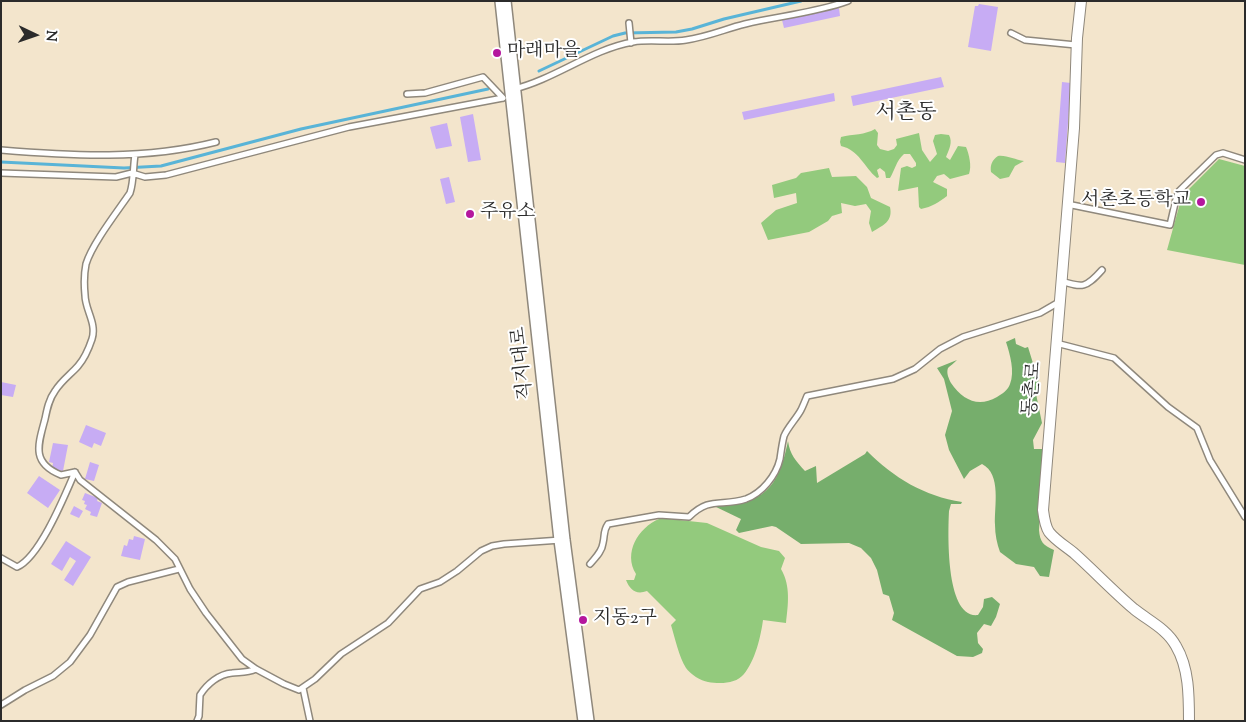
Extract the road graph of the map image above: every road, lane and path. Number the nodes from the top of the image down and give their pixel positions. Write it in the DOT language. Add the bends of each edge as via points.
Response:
graph roads {
  1 [pos="503,1"];
  2 [pos="848,1"];
  3 [pos="1080,1"];
  4 [pos="628,23"];
  5 [pos="1011,33"];
  6 [pos="632,43"];
  7 [pos="1076,45"];
  8 [pos="407,94"];
  9 [pos="508,94"];
  10 [pos="216,142"];
  11 [pos="1,150"];
  12 [pos="135,155"];
  13 [pos="1245,160"];
  14 [pos="1,173"];
  15 [pos="132,173"];
  16 [pos="1066,204"];
  17 [pos="1102,270"];
  18 [pos="1061,281"];
  19 [pos="1059,302"];
  20 [pos="1056,342"];
  21 [pos="75,472"];
  22 [pos="1245,517"];
  23 [pos="562,540"];
  24 [pos="1,558"];
  25 [pos="590,564"];
  26 [pos="179,569"];
  27 [pos="256,669"];
  28 [pos="303,688"];
  29 [pos="1,705"];
  30 [pos="198,721"];
  31 [pos="310,721"];
  32 [pos="586,721"];
  33 [pos="1189,721"];
  1 -- 9 [label="main road, 직지대로"];
  2 -- 6 [label="lane" via="746,24 703,38"];
  3 -- 7 [label="street, 동촌로"];
  4 -- 6 [label="lane"];
  5 -- 7 [label="lane" via="1025,40"];
  6 -- 9 [label="lane" via="605,51"];
  7 -- 16 [label="street, 동촌로" via="1074,128"];
  8 -- 9 [label="lane" via="425,93 483,77"];
  9 -- 15 [label="lane" via="349,127 174,174 146,177"];
  9 -- 23 [label="main road, 직지대로"];
  10 -- 12 [label="lane"];
  11 -- 12 [label="lane"];
  12 -- 15 [label="lane"];
  13 -- 16 [label="lane" via="1223,153 1216,155 1179,191 1170,225"];
  14 -- 15 [label="lane" via="116,177"];
  15 -- 21 [label="lane" via="130,193 91,252 86,265 85,302 93,322 93,336 79,365 52,395 38,444 40,456 47,467 61,475"];
  16 -- 18 [label="street, 동촌로"];
  17 -- 18 [label="lane" via="1084,286"];
  18 -- 19 [label="street, 동촌로"];
  19 -- 20 [label="street, 동촌로"];
  19 -- 25 [label="lane" via="1040,313 963,337 940,349 915,369 893,379 806,396 802,410 785,435 772,477 756,494 726,504 706,504 689,517 659,515 608,524 601,550"];
  20 -- 22 [label="lane" via="1114,358 1168,408 1197,428 1210,460"];
  20 -- 33 [label="street, 동촌로" via="1043,510 1046,526 1055,539 1162,630 1177,647 1185,668"];
  21 -- 24 [label="lane" via="55,517 26,560 17,567"];
  21 -- 26 [label="lane" via="80,480 156,540 175,559"];
  23 -- 28 [label="lane" via="504,544 481,551 440,582 420,589 388,623 342,654"];
  23 -- 32 [label="main road, 직지대로"];
  26 -- 27 [label="lane" via="218,629 242,659"];
  26 -- 29 [label="lane" via="117,587 90,635 70,662 53,676"];
  27 -- 28 [label="lane" via="290,687"];
  27 -- 30 [label="lane" via="228,674 211,682 200,695"];
  28 -- 31 [label="lane"];
}
